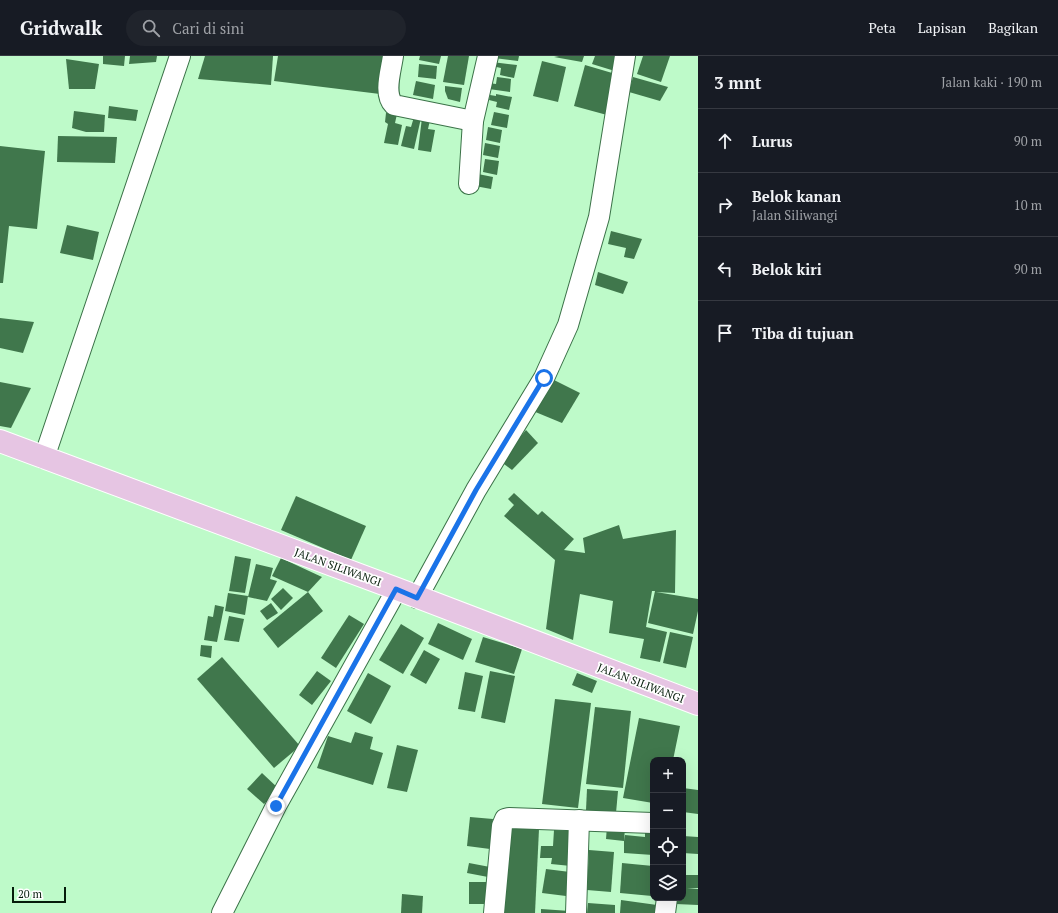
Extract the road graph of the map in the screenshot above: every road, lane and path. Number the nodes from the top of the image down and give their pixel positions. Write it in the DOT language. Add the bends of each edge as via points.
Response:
graph roads {
  1 [pos="180,56"];
  2 [pos="393,56"];
  3 [pos="488,56"];
  4 [pos="626,56"];
  5 [pos="473,121"];
  6 [pos="469,184"];
  7 [pos="0,441"];
  8 [pos="44,458"];
  9 [pos="396,589"];
  10 [pos="417,598"];
  11 [pos="698,704"];
  12 [pos="579,820"];
  13 [pos="650,823"];
  14 [pos="667,901"];
  15 [pos="222,913"];
  16 [pos="494,913"];
  17 [pos="576,913"];
  18 [pos="665,913"];
  1 -- 8 [label="street"];
  2 -- 5 [label="street" via="388,92 389,100 394,105"];
  3 -- 5 [label="street"];
  4 -- 10 [label="street" via="599,217 568,325 544,378 476,490"];
  5 -- 6 [label="street"];
  7 -- 8 [label="main road, JALAN SILIWANGI"];
  8 -- 9 [label="main road, JALAN SILIWANGI"];
  9 -- 10 [label="main road, JALAN SILIWANGI"];
  9 -- 15 [label="street" via="276,806"];
  10 -- 11 [label="main road, JALAN SILIWANGI"];
  12 -- 13 [label="street"];
  12 -- 16 [label="street" via="504,819"];
  12 -- 17 [label="street"];
  14 -- 18 [label="street"];
}
